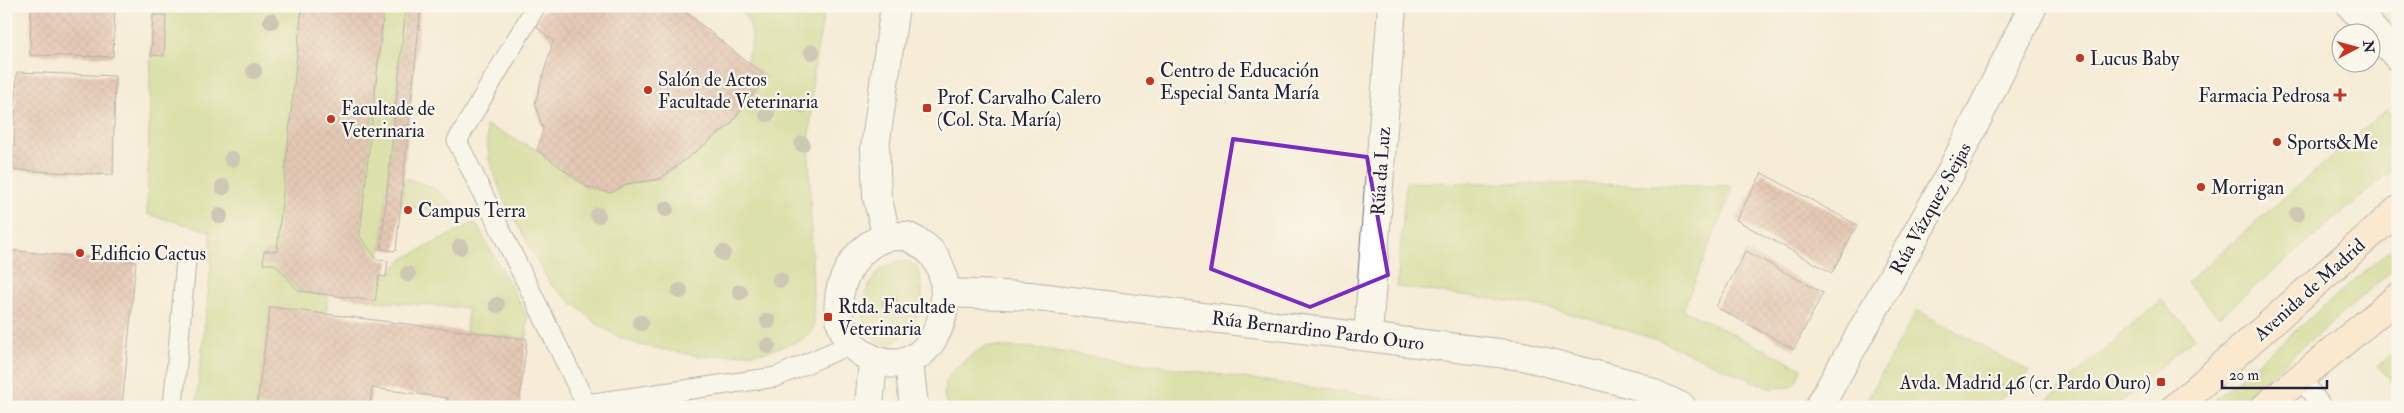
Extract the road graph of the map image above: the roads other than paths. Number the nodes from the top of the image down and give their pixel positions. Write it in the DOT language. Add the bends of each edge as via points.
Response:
graph roads {
  1 [pos="536,6"];
  2 [pos="895,6"];
  3 [pos="1392,6"];
  4 [pos="2033,6"];
  5 [pos="2351,6"];
  6 [pos="2398,57"];
  7 [pos="2398,210"];
  8 [pos="887,238"];
  9 [pos="186,261"];
  10 [pos="945,293"];
  11 [pos="2398,297"];
  12 [pos="1368,336"];
  13 [pos="851,344"];
  14 [pos="872,360"];
  15 [pos="909,362"];
  16 [pos="2301,378"];
  17 [pos="172,407"];
  18 [pos="869,407"];
  19 [pos="914,407"];
  20 [pos="1682,407"];
  21 [pos="1819,407"];
  22 [pos="2176,407"];
  23 [pos="2265,407"];
  24 [pos="2322,407"];
  1 -- 13 [label="lane" via="457,141 586,404 776,377"];
  2 -- 8 [label="street" via="875,147 877,197"];
  3 -- 12 [label="street, Rúa da Luz"];
  4 -- 21 [label="street, Rúa Vázquez Seijas" via="1949,176"];
  5 -- 6 [label="street"];
  7 -- 22 [label="street, Avenida de Madrid"];
  8 -- 10 [label="street" via="906,236 922,244 936,258"];
  8 -- 13 [label="street" via="866,249 853,262 841,284 838,305 841,326"];
  9 -- 17 [label="lane"];
  10 -- 12 [label="street, Rúa Bernardino Pardo Ouro" via="1030,296"];
  10 -- 15 [label="street" via="939,327 927,347"];
  11 -- 16 [label="street"];
  12 -- 20 [label="street, Rúa Bernardino Pardo Ouro" via="1523,356 1635,385"];
  13 -- 14 [label="street"];
  14 -- 15 [label="street" via="891,366"];
  14 -- 18 [label="street"];
  15 -- 19 [label="street"];
  16 -- 23 [label="street"];
  16 -- 24 [label="lane"];
}
